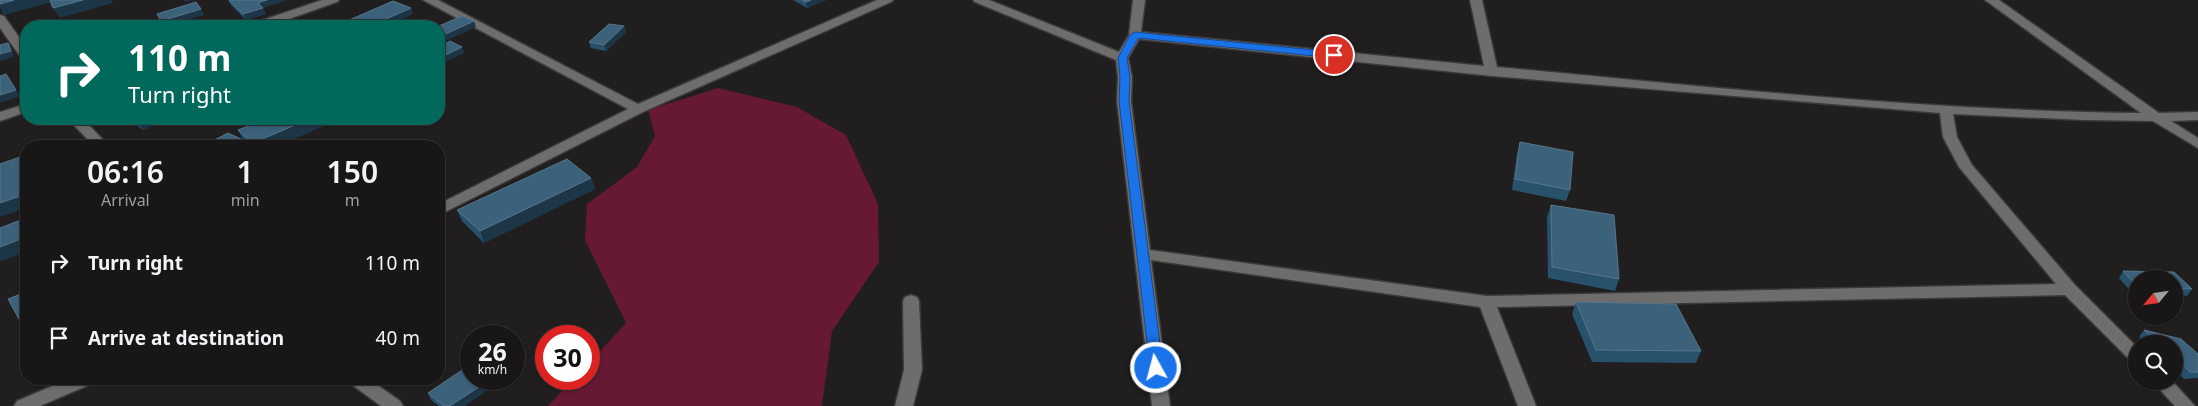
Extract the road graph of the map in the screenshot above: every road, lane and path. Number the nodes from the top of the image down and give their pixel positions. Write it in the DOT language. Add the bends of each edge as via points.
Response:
graph roads {
  1 [pos="333,0"];
  2 [pos="428,0"];
  3 [pos="887,0"];
  4 [pos="979,0"];
  5 [pos="1139,0"];
  6 [pos="1476,0"];
  7 [pos="1991,0"];
  8 [pos="0,19"];
  9 [pos="275,20"];
  10 [pos="1135,35"];
  11 [pos="20,47"];
  12 [pos="1122,58"];
  13 [pos="1492,72"];
  14 [pos="638,109"];
  15 [pos="20,110"];
  16 [pos="1946,111"];
  17 [pos="2198,116"];
  18 [pos="0,117"];
  19 [pos="2156,117"];
  20 [pos="82,125"];
  21 [pos="96,140"];
  22 [pos="2198,144"];
  23 [pos="445,207"];
  24 [pos="1143,254"];
  25 [pos="2069,289"];
  26 [pos="911,301"];
  27 [pos="1487,302"];
  28 [pos="2128,348"];
  29 [pos="71,385"];
  30 [pos="365,385"];
  31 [pos="2170,390"];
  32 [pos="23,406"];
  33 [pos="394,406"];
  34 [pos="904,406"];
  35 [pos="1161,406"];
  36 [pos="1527,406"];
  37 [pos="2186,406"];
  1 -- 9 [label="street"];
  2 -- 14 [label="street"];
  3 -- 14 [label="street"];
  4 -- 12 [label="street"];
  5 -- 10 [label="street"];
  6 -- 13 [label="street"];
  7 -- 19 [label="street"];
  8 -- 11 [label="street"];
  10 -- 12 [label="street"];
  10 -- 13 [label="street"];
  12 -- 24 [label="street" via="1124,101"];
  13 -- 16 [label="street"];
  14 -- 23 [label="street"];
  15 -- 18 [label="street"];
  16 -- 19 [label="street"];
  16 -- 25 [label="street" via="1950,136 1966,167"];
  17 -- 19 [label="street"];
  19 -- 22 [label="street"];
  20 -- 21 [label="street"];
  24 -- 27 [label="street"];
  24 -- 35 [label="street"];
  25 -- 27 [label="street"];
  25 -- 28 [label="street"];
  26 -- 34 [label="street" via="913,370"];
  27 -- 36 [label="street"];
  29 -- 32 [label="street"];
  30 -- 33 [label="street"];
  31 -- 37 [label="street"];
}
